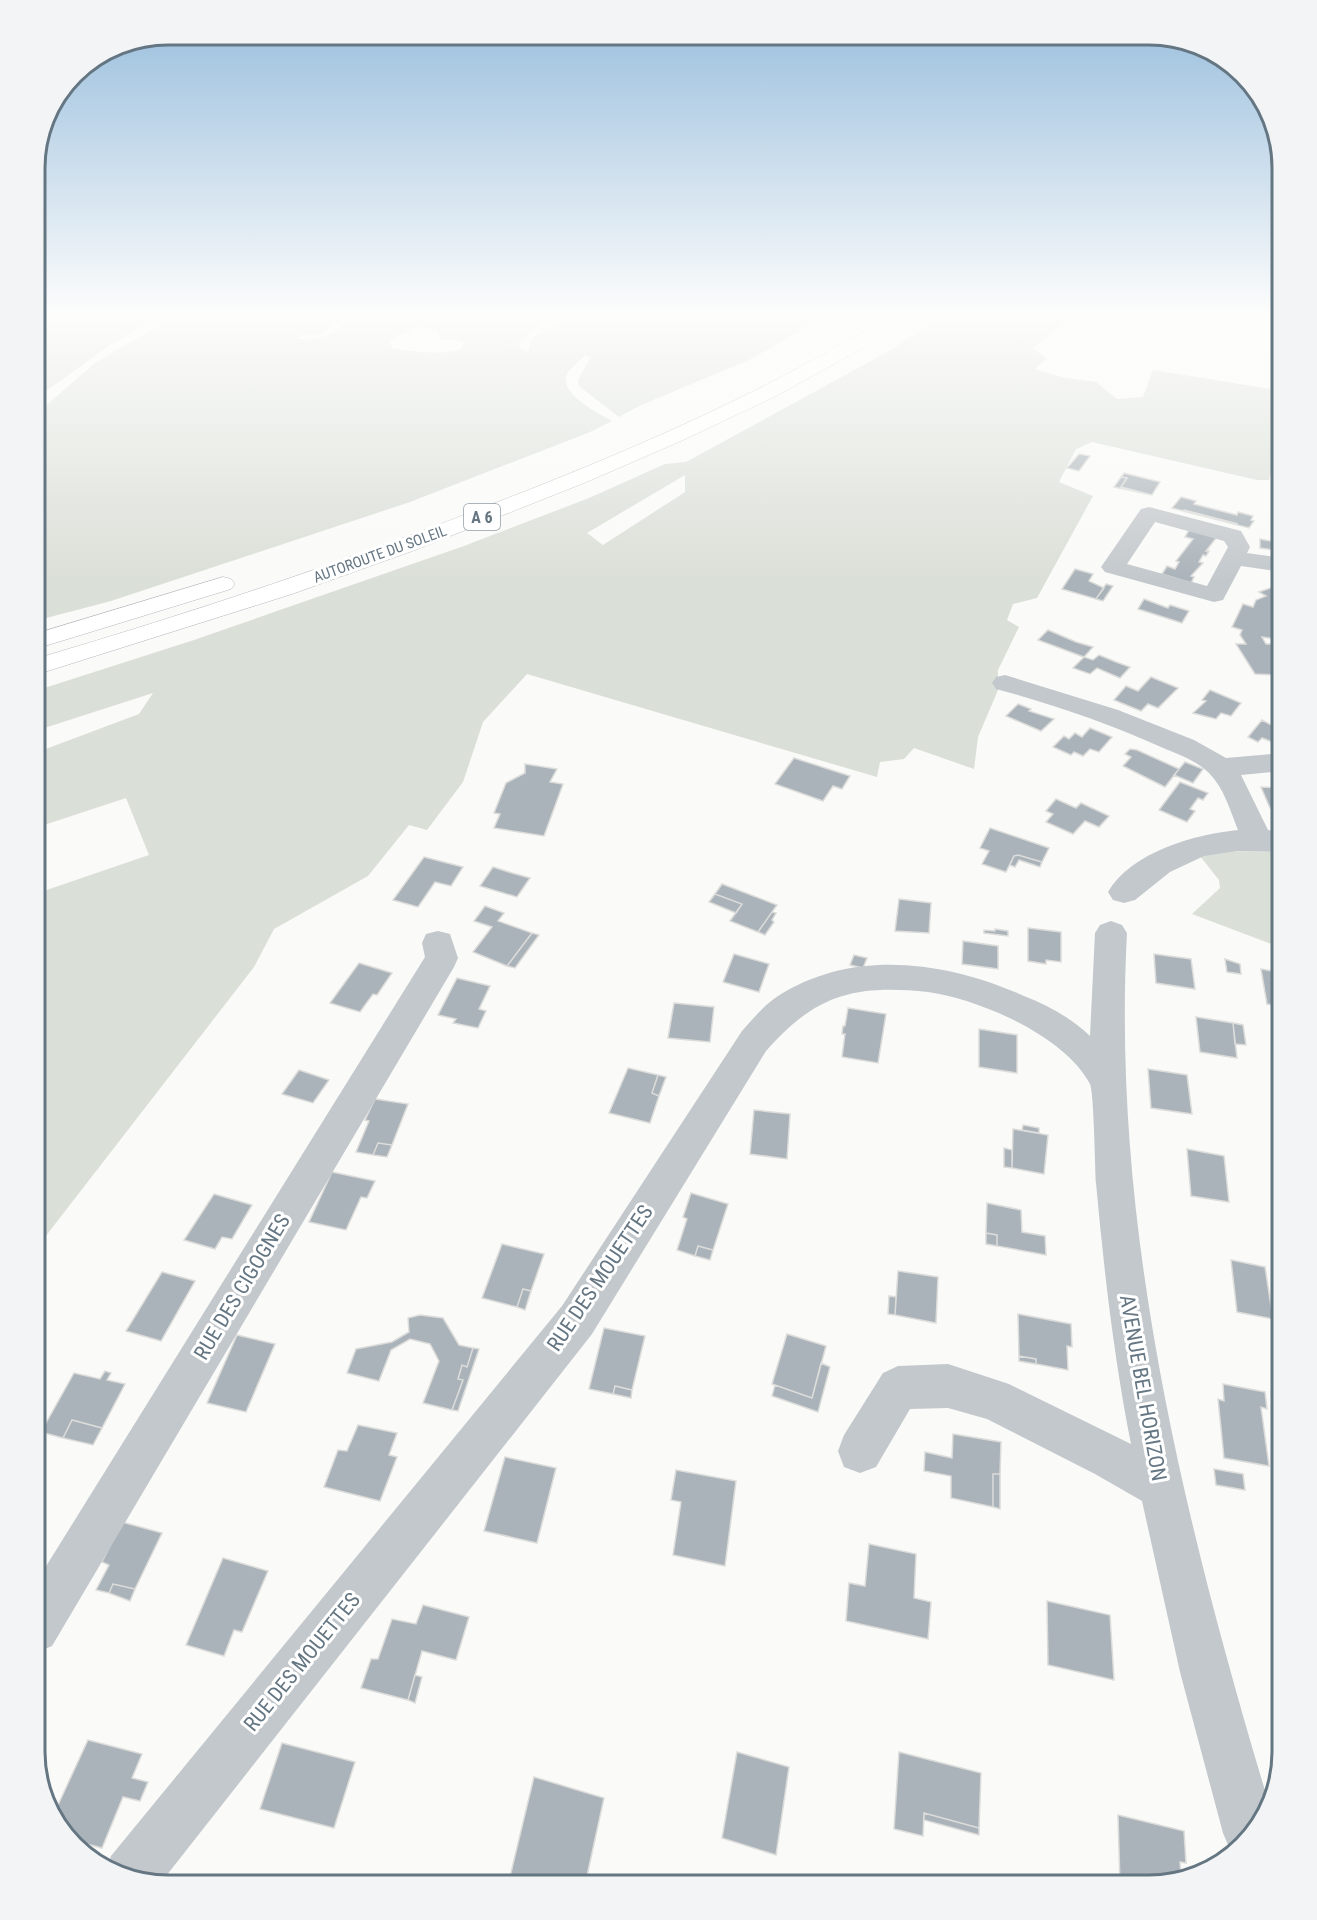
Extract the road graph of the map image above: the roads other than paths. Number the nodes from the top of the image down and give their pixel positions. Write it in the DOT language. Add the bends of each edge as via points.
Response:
graph roads {
  1 [pos="747,403"];
  2 [pos="652,424"];
  3 [pos="464,501"];
  4 [pos="1233,558"];
  5 [pos="1272,564"];
  6 [pos="242,578"];
  7 [pos="45,639"];
  8 [pos="45,664"];
  9 [pos="1005,683"];
  10 [pos="1272,763"];
  11 [pos="1223,767"];
  12 [pos="1270,840"];
  13 [pos="1124,892"];
  14 [pos="1111,933"];
  15 [pos="438,943"];
  16 [pos="1107,1079"];
  17 [pos="860,1451"];
  18 [pos="1161,1487"];
  19 [pos="45,1611"];
  20 [pos="1248,1826"];
  21 [pos="136,1870"];
  1 -- 8 [label="highway, AUTOROUTE DU SOLEIL / A 6" via="548,490 389,552"];
  2 -- 3 [label="highway, A 6"];
  4 -- 4 [label="street" via="1239,547 1233,536 1149,514 1113,567 1214,595"];
  4 -- 5 [label="street"];
  6 -- 7 [label="highway"];
  9 -- 11 [label="street" via="1102,712"];
  10 -- 11 [label="street"];
  11 -- 12 [label="street"];
  12 -- 13 [label="street" via="1223,841 1179,852 1144,872"];
  14 -- 16 [label="street, AVENUE BEL HORIZON"];
  15 -- 19 [label="street, RUE DES CIGOGNES" via="442,958"];
  16 -- 18 [label="street, AVENUE BEL HORIZON" via="1124,1276"];
  16 -- 21 [label="street, RUE DES MOUETTES" via="1085,1052 1055,1026 996,996 942,980 909,975 868,979 835,985 789,1006 754,1041 577,1320"];
  17 -- 18 [label="street" via="898,1388 948,1386 993,1399"];
  18 -- 20 [label="street, AVENUE BEL HORIZON"];
}
